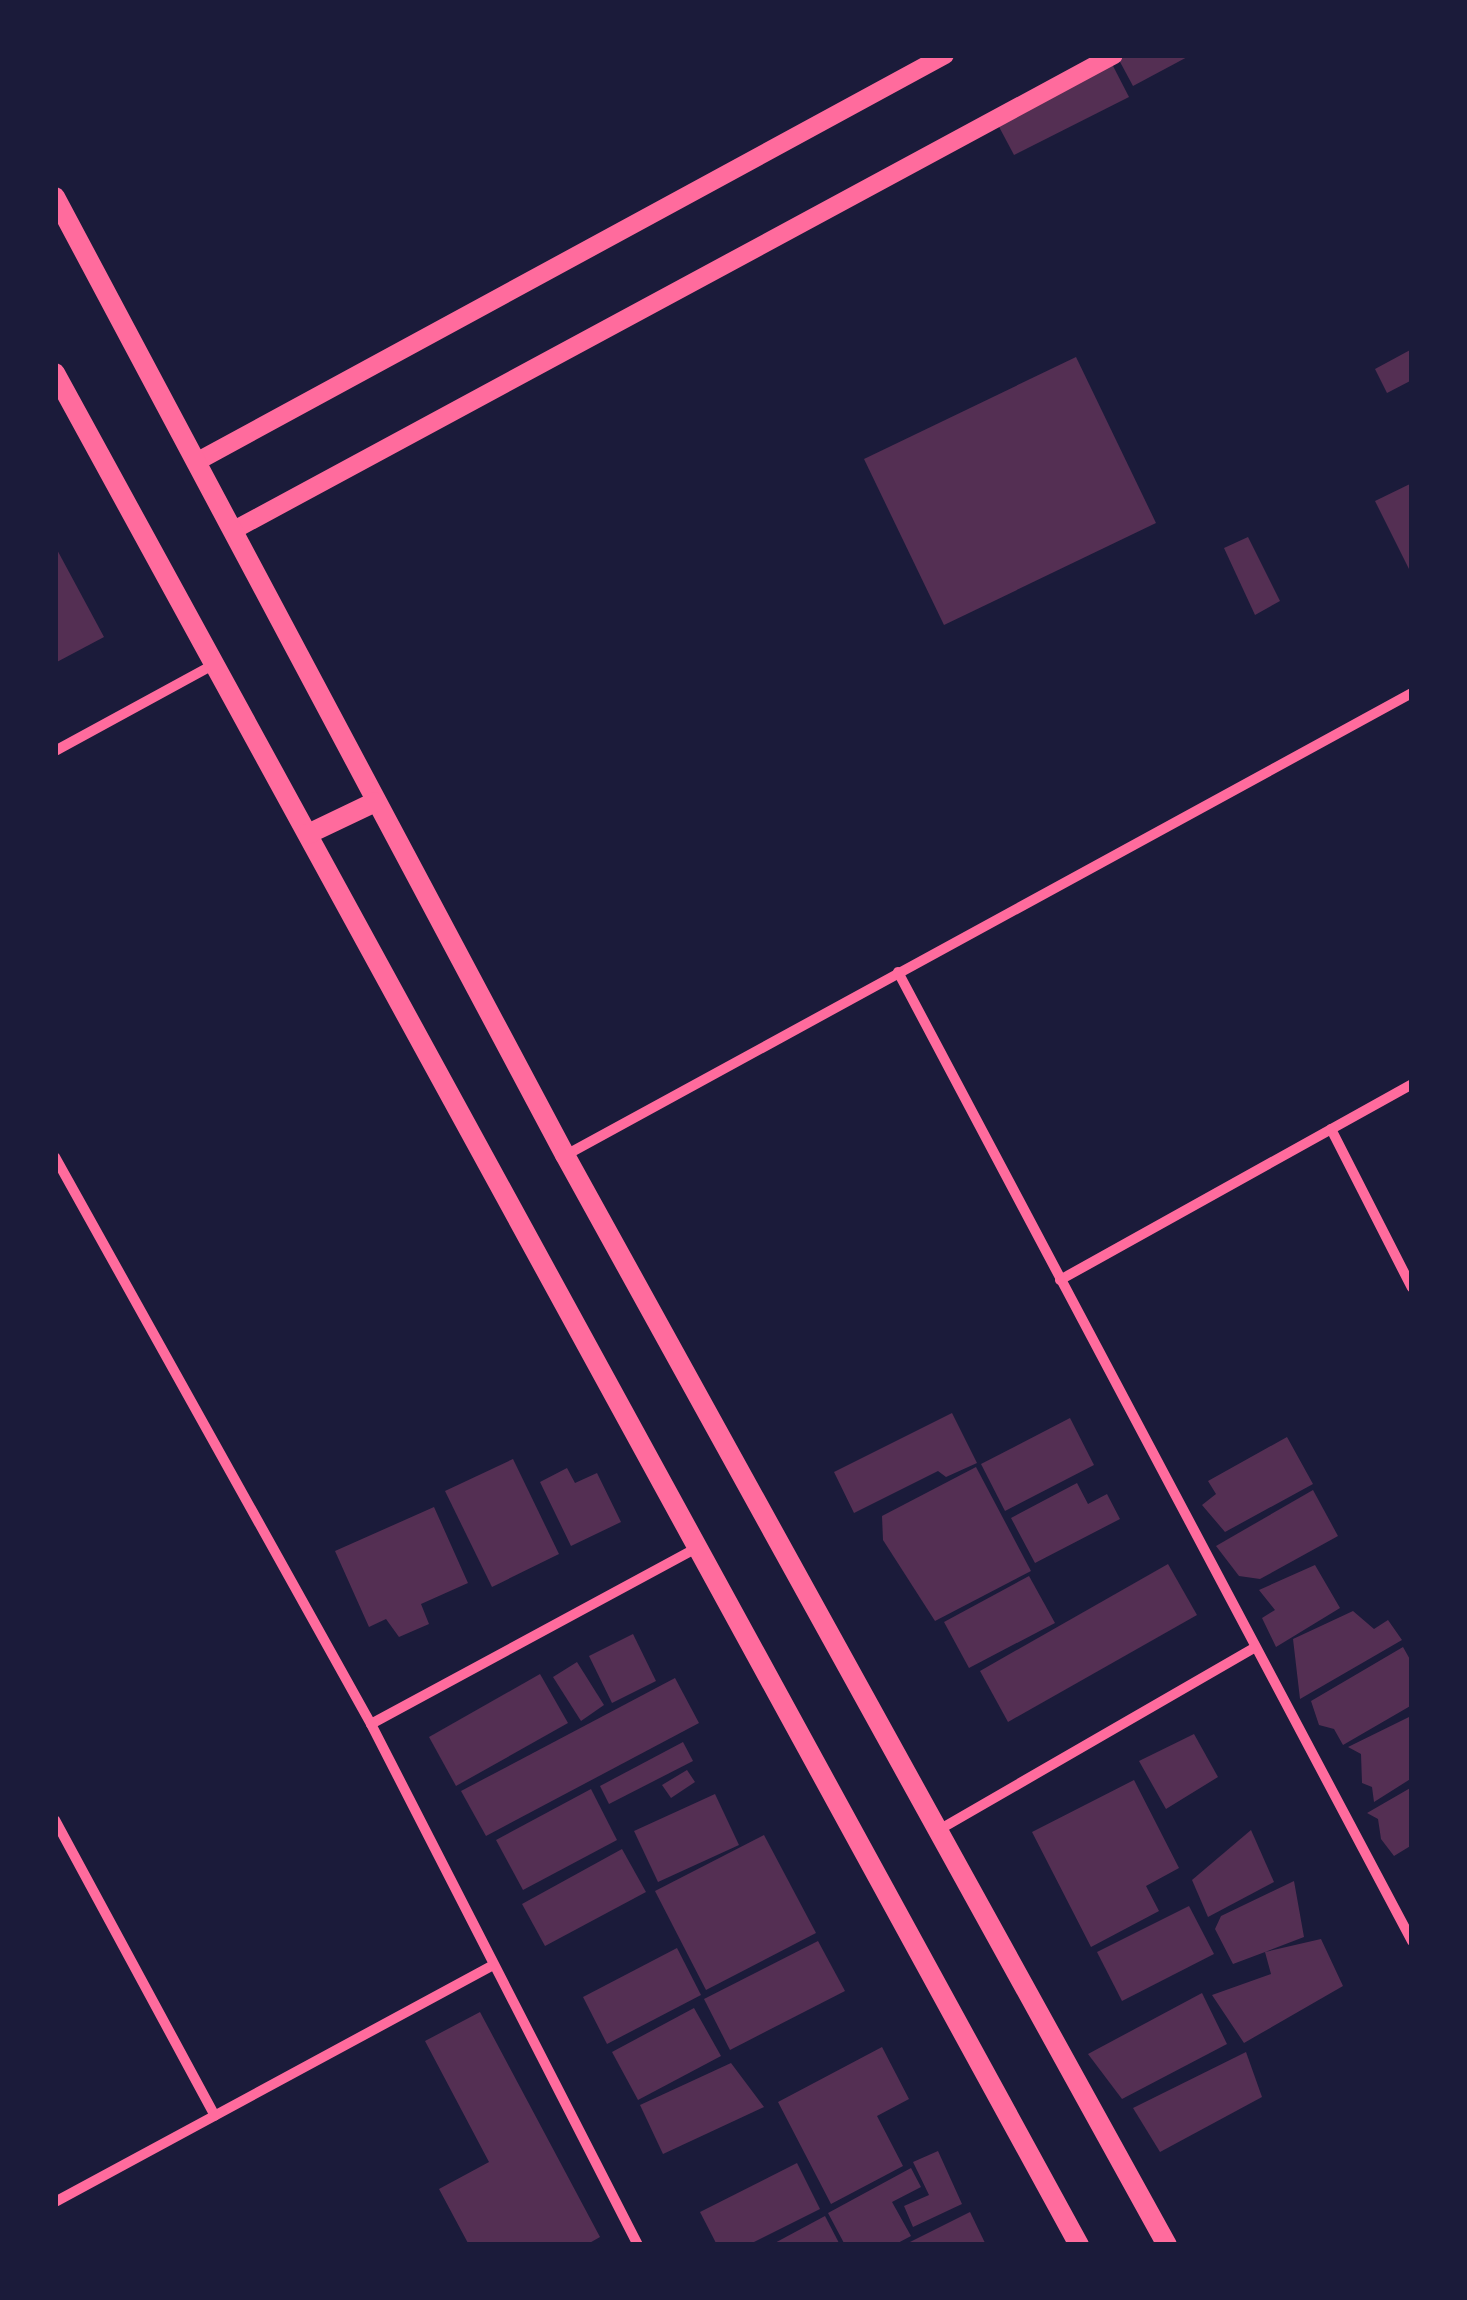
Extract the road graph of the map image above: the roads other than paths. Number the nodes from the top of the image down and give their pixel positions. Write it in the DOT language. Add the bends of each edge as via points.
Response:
graph roads {
  1 [pos="945,55"];
  2 [pos="1114,55"];
  3 [pos="55,197"];
  4 [pos="55,373"];
  5 [pos="198,461"];
  6 [pos="234,530"];
  7 [pos="213,665"];
  8 [pos="1412,693"];
  9 [pos="55,751"];
  10 [pos="375,802"];
  11 [pos="308,834"];
  12 [pos="898,972"];
  13 [pos="1412,1084"];
  14 [pos="1331,1129"];
  15 [pos="565,1156"];
  16 [pos="55,1157"];
  17 [pos="1060,1280"];
  18 [pos="1412,1288"];
  19 [pos="698,1547"];
  20 [pos="1254,1648"];
  21 [pos="371,1724"];
  22 [pos="55,1820"];
  23 [pos="937,1831"];
  24 [pos="1412,1942"];
  25 [pos="492,1966"];
  26 [pos="215,2116"];
  27 [pos="55,2202"];
  28 [pos="638,2245"];
  29 [pos="1079,2245"];
  30 [pos="1167,2245"];
  1 -- 5 [label="street"];
  2 -- 6 [label="street"];
  3 -- 5 [label="main road"];
  4 -- 7 [label="main road"];
  5 -- 6 [label="main road"];
  6 -- 10 [label="main road"];
  7 -- 9 [label="street"];
  7 -- 11 [label="main road"];
  8 -- 12 [label="street"];
  10 -- 11 [label="main road"];
  10 -- 15 [label="main road"];
  11 -- 19 [label="main road"];
  12 -- 15 [label="street"];
  12 -- 17 [label="street"];
  13 -- 14 [label="street"];
  14 -- 17 [label="street"];
  14 -- 18 [label="street"];
  15 -- 23 [label="main road"];
  16 -- 21 [label="street"];
  17 -- 20 [label="street"];
  19 -- 21 [label="street"];
  19 -- 29 [label="main road"];
  20 -- 23 [label="street"];
  20 -- 24 [label="street"];
  21 -- 25 [label="street"];
  22 -- 26 [label="street"];
  23 -- 30 [label="main road"];
  25 -- 26 [label="street"];
  25 -- 28 [label="street"];
  26 -- 27 [label="street"];
}
